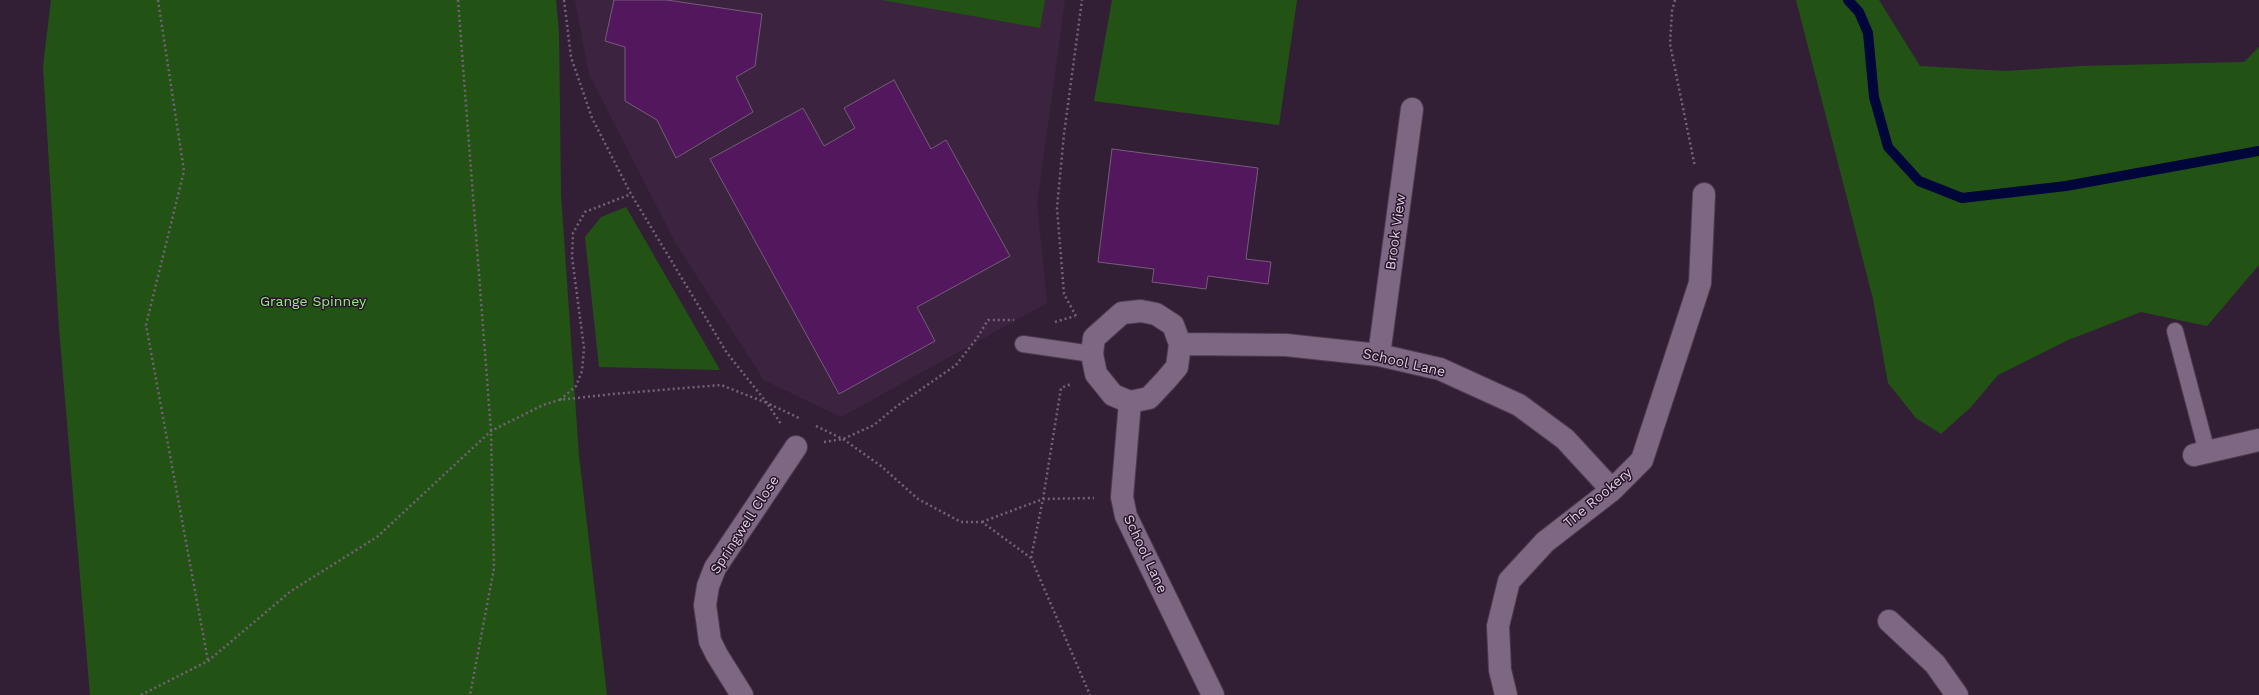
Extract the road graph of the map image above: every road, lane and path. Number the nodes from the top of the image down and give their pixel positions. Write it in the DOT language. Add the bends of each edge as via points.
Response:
graph roads {
  1 [pos="158,0"];
  2 [pos="458,0"];
  3 [pos="564,0"];
  4 [pos="1082,0"];
  5 [pos="1675,0"];
  6 [pos="1412,109"];
  7 [pos="631,194"];
  8 [pos="1704,194"];
  9 [pos="1076,316"];
  10 [pos="1018,320"];
  11 [pos="1048,322"];
  12 [pos="2175,331"];
  13 [pos="1023,344"];
  14 [pos="1180,344"];
  15 [pos="1094,355"];
  16 [pos="1379,355"];
  17 [pos="559,400"];
  18 [pos="1130,402"];
  19 [pos="767,403"];
  20 [pos="802,419"];
  21 [pos="809,423"];
  22 [pos="491,430"];
  23 [pos="843,439"];
  24 [pos="2259,440"];
  25 [pos="796,447"];
  26 [pos="2200,453"];
  27 [pos="1612,490"];
  28 [pos="1122,497"];
  29 [pos="1043,499"];
  30 [pos="982,522"];
  31 [pos="1031,558"];
  32 [pos="1889,621"];
  33 [pos="208,661"];
  34 [pos="141,695"];
  35 [pos="470,695"];
  36 [pos="742,695"];
  37 [pos="1090,695"];
  38 [pos="1213,695"];
  39 [pos="1506,695"];
  40 [pos="1957,695"];
  1 -- 33 [label="path" via="184,171 146,325"];
  2 -- 22 [label="path"];
  3 -- 7 [label="path" via="571,57 592,118"];
  4 -- 9 [label="path" via="1057,208 1064,294"];
  5 -- 8 [label="path" via="1670,44 1692,155"];
  6 -- 16 [label="street, Brook View"];
  7 -- 17 [label="path" via="585,212 573,233 572,257 584,348 582,371 576,386"];
  7 -- 19 [label="path" via="727,353"];
  8 -- 27 [label="street, The Rookery" via="1700,283 1642,460"];
  9 -- 11 [label="path"];
  9 -- 15 [label="path"];
  10 -- 23 [label="path" via="988,320 956,365 874,425"];
  12 -- 26 [label="lane"];
  13 -- 15 [label="lane"];
  14 -- 15 [label="street" via="1173,325 1156,314 1141,311 1122,313"];
  14 -- 16 [label="street, School Lane" via="1286,345"];
  14 -- 18 [label="street" via="1177,366 1165,381 1149,398"];
  15 -- 18 [label="street" via="1113,395"];
  15 -- 29 [label="path" via="1061,388"];
  16 -- 27 [label="street, School Lane" via="1440,369 1519,405 1565,439"];
  17 -- 19 [label="path" via="721,385"];
  17 -- 22 [label="path" via="543,404"];
  18 -- 28 [label="street, School Lane"];
  19 -- 20 [label="path"];
  19 -- 25 [label="path"];
  21 -- 23 [label="path"];
  22 -- 33 [label="path" via="377,537 291,591"];
  22 -- 35 [label="path" via="494,568"];
  23 -- 25 [label="path"];
  23 -- 30 [label="path" via="881,466 918,499 961,522"];
  24 -- 26 [label="street"];
  25 -- 36 [label="street, Springwell Close" via="714,568 708,586 705,606 710,641"];
  27 -- 39 [label="street, The Rookery" via="1545,542 1509,581 1498,626 1500,670"];
  28 -- 29 [label="path"];
  28 -- 38 [label="street, School Lane" via="1126,516"];
  29 -- 30 [label="path"];
  29 -- 31 [label="path"];
  30 -- 31 [label="path"];
  31 -- 37 [label="path"];
  32 -- 40 [label="street" via="1935,664"];
  33 -- 34 [label="path"];
}
